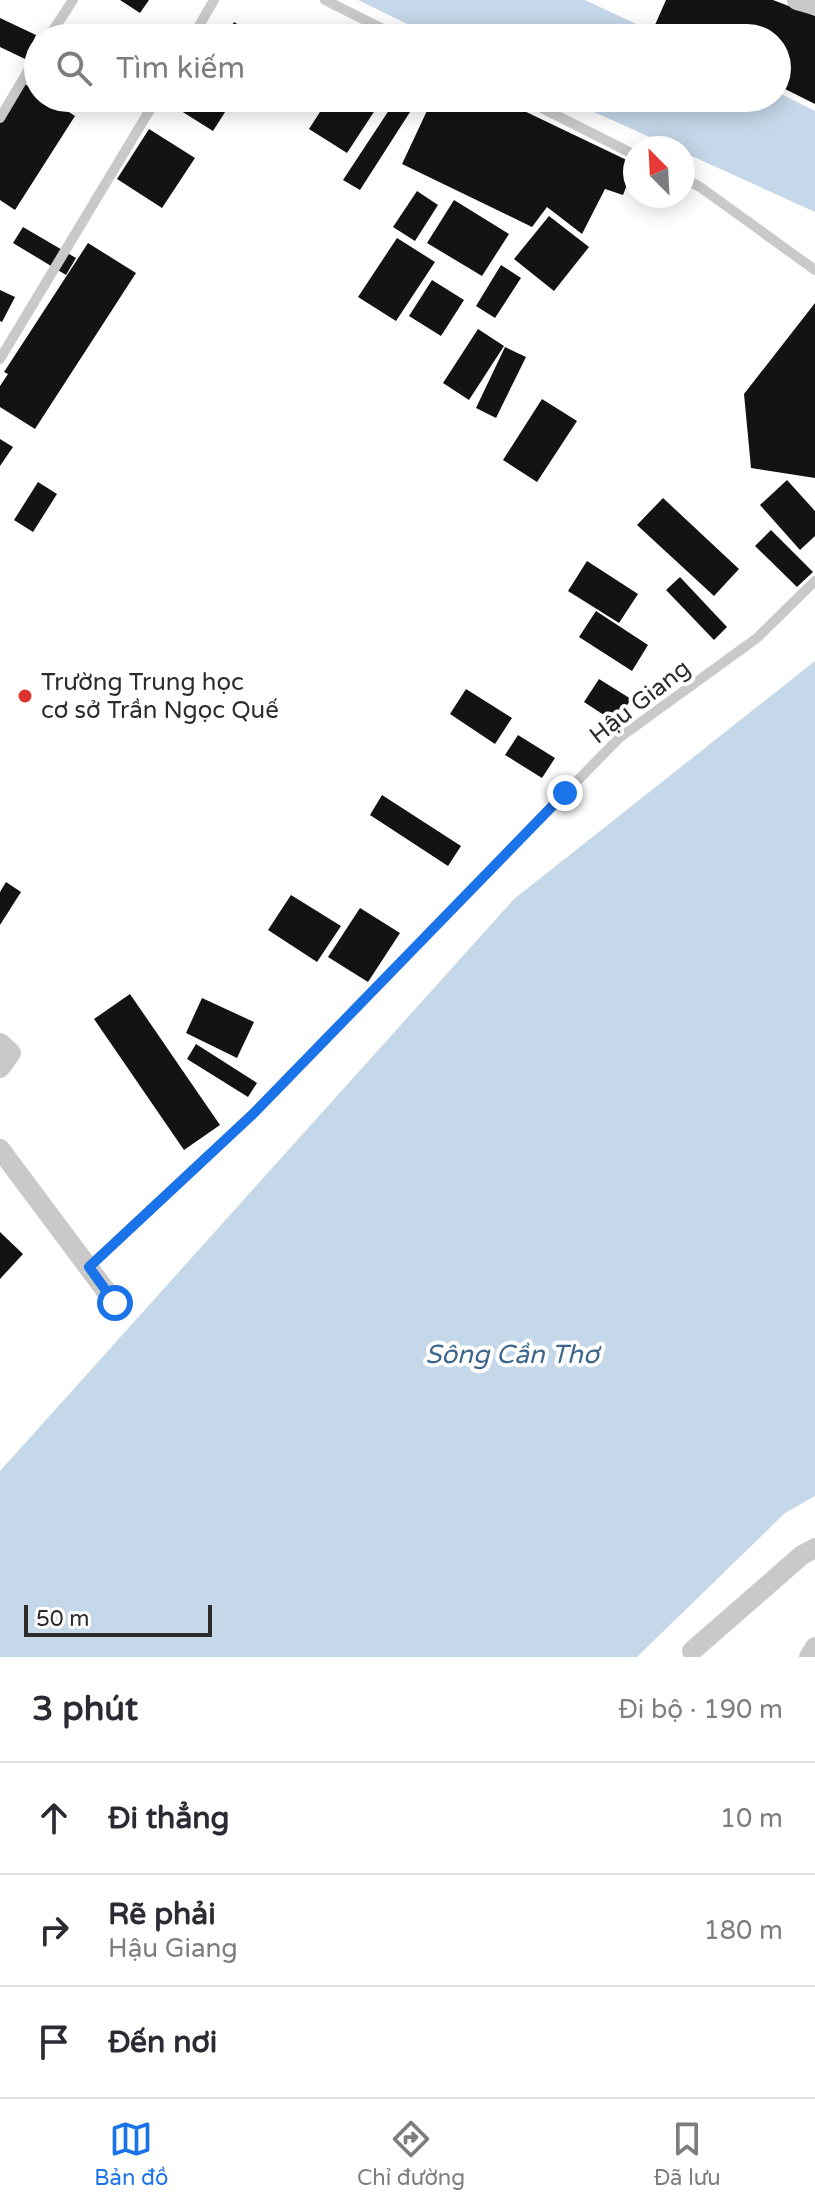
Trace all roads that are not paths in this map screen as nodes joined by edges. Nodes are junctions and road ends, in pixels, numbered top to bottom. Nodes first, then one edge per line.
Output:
1 (73, 0) edge
2 (214, 0) edge
3 (325, 0) edge
4 (797, 0) edge
5 (815, 5) edge
6 (57, 24) edge
7 (200, 24) edge
8 (373, 24) edge
9 (24, 78) edge
10 (149, 112) edge
11 (550, 112) edge
12 (0, 118) edge
13 (623, 149) edge
14 (695, 184) edge
15 (815, 270) edge
16 (0, 359) edge
17 (815, 581) edge
18 (0, 1043) edge
19 (0, 1068) edge
20 (0, 1149) edge
21 (89, 1267) junction
22 (115, 1303) dead end
23 (815, 1548) edge
24 (815, 1647) edge
25 (692, 1651) dead end
26 (809, 1657) edge

1 - 6 lane
2 - 7 lane
3 - 8 lane
4 - 5 street
9 - 12 lane
10 - 16 lane
11 - 13 lane
14 - 15 lane
17 - 21 lane, Hậu Giang
18 - 19 street
20 - 21 street
21 - 22 street
23 - 25 street
24 - 26 street

